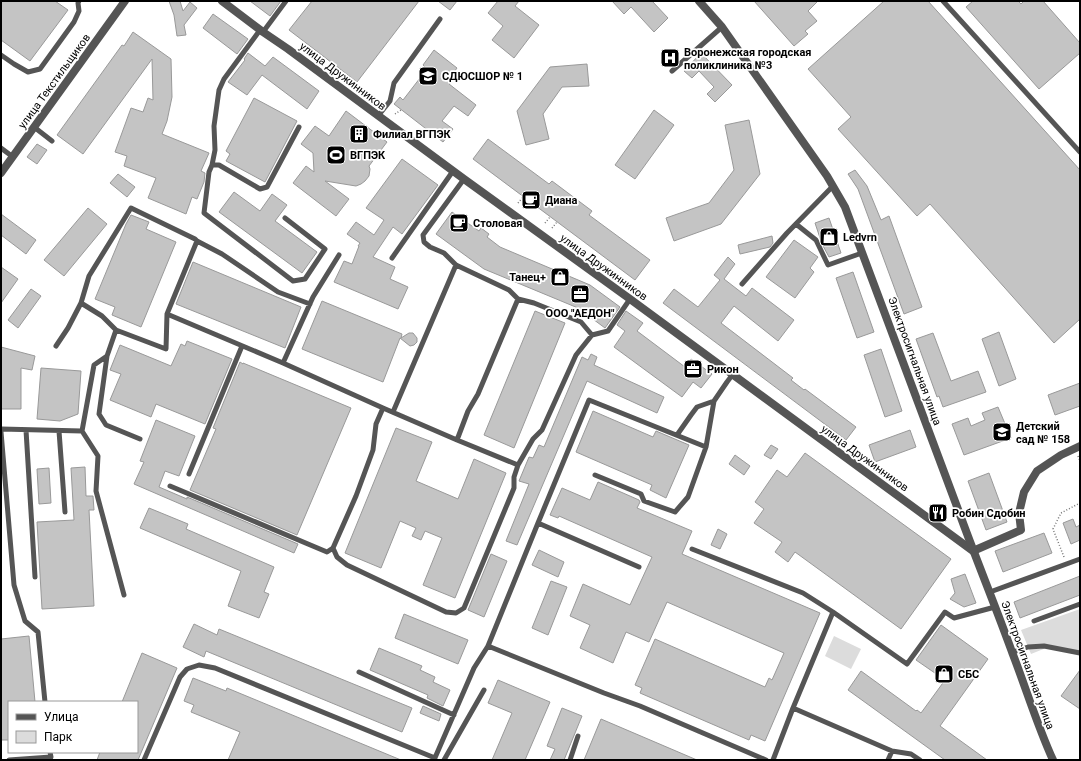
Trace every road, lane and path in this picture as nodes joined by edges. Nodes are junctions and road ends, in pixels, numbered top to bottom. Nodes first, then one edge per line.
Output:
1 (80, 1) edge
2 (124, 1) edge
3 (222, 1) edge
4 (286, 1) edge
5 (699, 1) edge
6 (943, 1) edge
7 (440, 19) dead end
8 (722, 27) junction
9 (262, 31) junction
10 (1, 55) edge
11 (672, 71) dead end
12 (401, 110) dead end
13 (395, 114) dead end
14 (378, 116) junction
15 (34, 127) junction
16 (300, 127) dead end
17 (52, 141) dead end
18 (1, 148) edge
19 (1080, 152) edge
20 (13, 157) junction
21 (212, 165) junction
22 (453, 171) junction
23 (1, 174) edge
24 (464, 179) junction
25 (833, 186) junction
26 (523, 197) dead end
27 (518, 203) dead end
28 (477, 217) dead end
29 (550, 217) dead end
30 (285, 218) dead end
31 (557, 222) dead end
32 (545, 223) dead end
33 (796, 224) junction
34 (474, 228) dead end
35 (552, 228) dead end
36 (196, 241) junction
37 (862, 252) junction
38 (338, 255) dead end
39 (392, 258) dead end
40 (456, 265) junction
41 (742, 284) dead end
42 (518, 299) junction
43 (630, 299) junction
44 (81, 304) junction
45 (310, 304) junction
46 (167, 314) junction
47 (116, 330) junction
48 (592, 335) junction
49 (56, 346) dead end
50 (242, 346) junction
51 (107, 356) junction
52 (284, 363) junction
53 (734, 374) junction
54 (714, 401) junction
55 (383, 408) junction
56 (393, 412) junction
57 (1, 429) edge
58 (26, 430) junction
59 (59, 431) junction
60 (82, 431) junction
61 (1, 432) edge
62 (677, 435) junction
63 (140, 439) dead end
64 (457, 440) junction
65 (1080, 446) edge
66 (706, 447) junction
67 (518, 465) junction
68 (189, 474) dead end
69 (595, 475) dead end
70 (170, 486) dead end
71 (1080, 503) edge
72 (64, 512) dead end
73 (538, 523) junction
74 (333, 548) junction
75 (692, 549) dead end
76 (973, 551) junction
77 (1080, 559) edge
78 (1066, 564) junction
79 (639, 567) dead end
80 (34, 578) dead end
81 (990, 592) junction
82 (124, 595) dead end
83 (1080, 604) edge
84 (996, 607) junction
85 (833, 612) junction
86 (1034, 621) dead end
87 (488, 646) junction
88 (1012, 652) junction
89 (1080, 653) edge
90 (359, 672) dead end
91 (484, 690) dead end
92 (45, 701) edge
93 (793, 708) junction
94 (454, 715) junction
95 (578, 736) dead end
96 (892, 751) junction
97 (50, 753) edge
98 (435, 759) edge
99 (9, 760) edge
100 (144, 760) edge
101 (444, 760) edge
102 (570, 760) edge
103 (766, 760) edge
104 (773, 760) edge
105 (888, 760) edge
106 (920, 760) edge
107 (1053, 760) edge

1 - 10 lane
2 - 15 street, улица Текстильщиков
3 - 9 street, улица Дружинников
4 - 9 lane
5 - 8 street, Электросигнальная улица
6 - 19 lane
7 - 14 lane
8 - 11 lane
8 - 25 street, Электросигнальная улица
9 - 14 street, улица Дружинников
9 - 21 lane
12 - 13 path
14 - 22 street, улица Дружинников
15 - 17 lane
15 - 20 street, улица Текстильщиков
16 - 21 lane
18 - 20 lane
20 - 23 street, улица Текстильщиков
21 - 30 lane
22 - 24 street, улица Дружинников
22 - 39 lane
24 - 40 lane
24 - 43 street, улица Дружинников
25 - 33 lane
25 - 37 street, Электросигнальная улица
26 - 27 path
28 - 34 path
29 - 32 path
31 - 35 path
33 - 37 lane
33 - 41 lane
36 - 44 lane
36 - 45 lane
36 - 46 lane
37 - 76 street, Электросигнальная улица
38 - 45 lane
40 - 42 lane
40 - 56 lane
42 - 48 lane
42 - 64 lane
43 - 48 lane
43 - 53 street, улица Дружинников
44 - 47 lane
44 - 49 lane
45 - 52 lane
46 - 47 lane
46 - 50 lane
47 - 51 lane
48 - 67 lane
50 - 52 lane
50 - 68 lane
51 - 60 lane
51 - 63 lane
52 - 55 lane
53 - 54 lane
53 - 76 street, улица Дружинников
54 - 62 lane
54 - 66 lane
55 - 56 lane
55 - 74 lane
56 - 64 lane
57 - 58 lane
58 - 59 lane
58 - 80 lane
59 - 60 lane
59 - 72 lane
60 - 82 lane
61 - 92 lane
62 - 66 lane
62 - 73 lane
64 - 67 lane
65 - 76 street
66 - 69 lane
67 - 74 lane
70 - 74 lane
71 - 78 path
73 - 79 lane
73 - 87 lane
75 - 85 lane
76 - 81 street, Электросигнальная улица
77 - 78 lane
78 - 81 lane
81 - 84 street, Электросигнальная улица
83 - 86 lane
84 - 85 lane
84 - 88 street, Электросигнальная улица
85 - 93 lane
87 - 94 lane
87 - 103 lane
88 - 89 lane
88 - 107 street, Электросигнальная улица
90 - 94 lane
91 - 101 lane
93 - 96 lane
93 - 104 lane
94 - 98 lane
95 - 102 lane
96 - 105 lane
96 - 106 lane
97 - 99 lane
98 - 100 lane

